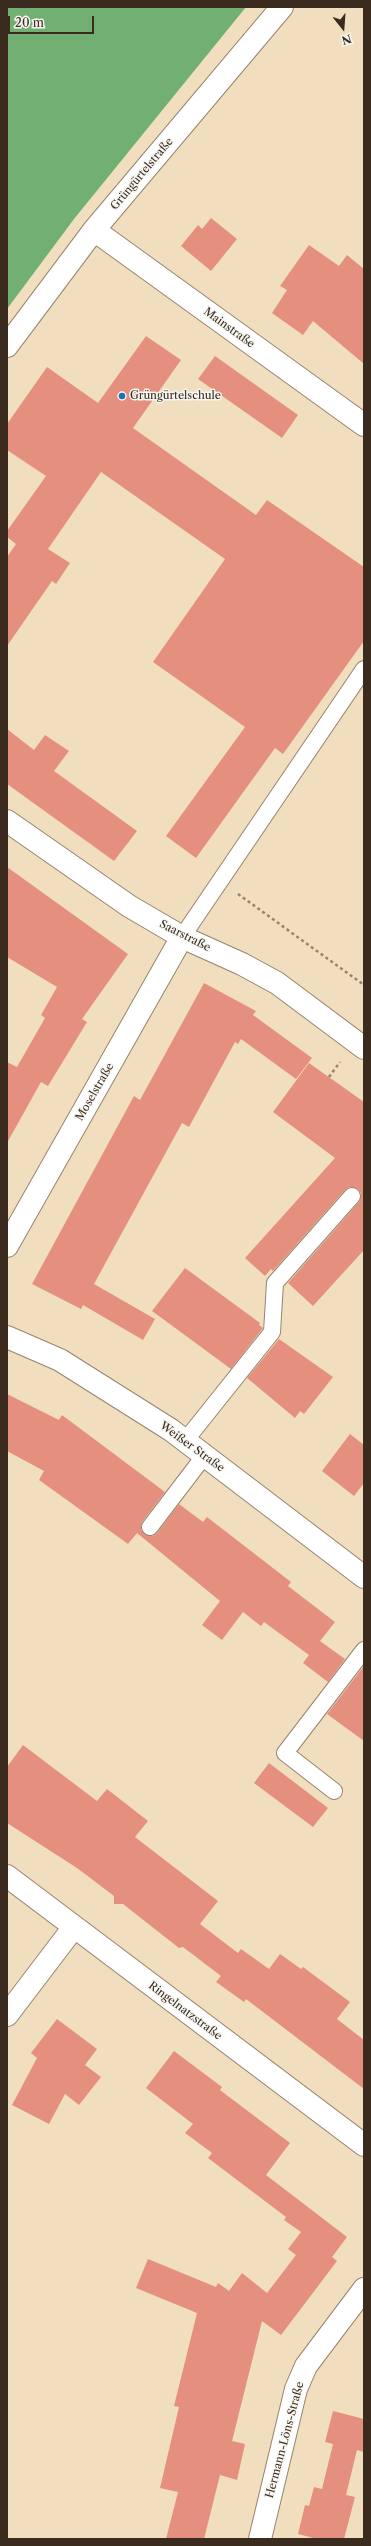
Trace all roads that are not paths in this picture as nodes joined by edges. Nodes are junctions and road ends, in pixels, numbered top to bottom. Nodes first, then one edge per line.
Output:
1 (282, 7) edge
2 (94, 230) junction
3 (7, 346) edge
4 (364, 425) edge
5 (364, 669) edge
6 (7, 821) edge
7 (182, 937) junction
8 (364, 1048) edge
9 (352, 1196) dead end
10 (7, 1246) edge
11 (7, 1337) edge
12 (185, 1441) junction
13 (205, 1455) junction
14 (150, 1528) dead end
15 (364, 1577) edge
16 (364, 1650) edge
17 (334, 1791) dead end
18 (7, 1876) edge
19 (74, 1927) junction
20 (7, 2015) edge
21 (364, 2144) edge
22 (364, 2289) edge
23 (260, 2539) edge

1 - 2 street, Grüngürtelstraße
2 - 3 street, Grüngürtelstraße
2 - 4 street, Mainstraße
5 - 7 lane
6 - 7 street, Saarstraße
7 - 8 street, Saarstraße
7 - 10 street, Moselstraße
9 - 12 lane
11 - 12 street, Weißer Straße
12 - 13 street, Weißer Straße
13 - 14 lane
13 - 15 street, Weißer Straße
16 - 17 lane
18 - 19 street, Ringelnatzstraße
19 - 20 street
19 - 21 street, Ringelnatzstraße
22 - 23 street, Hermann-Löns-Straße

